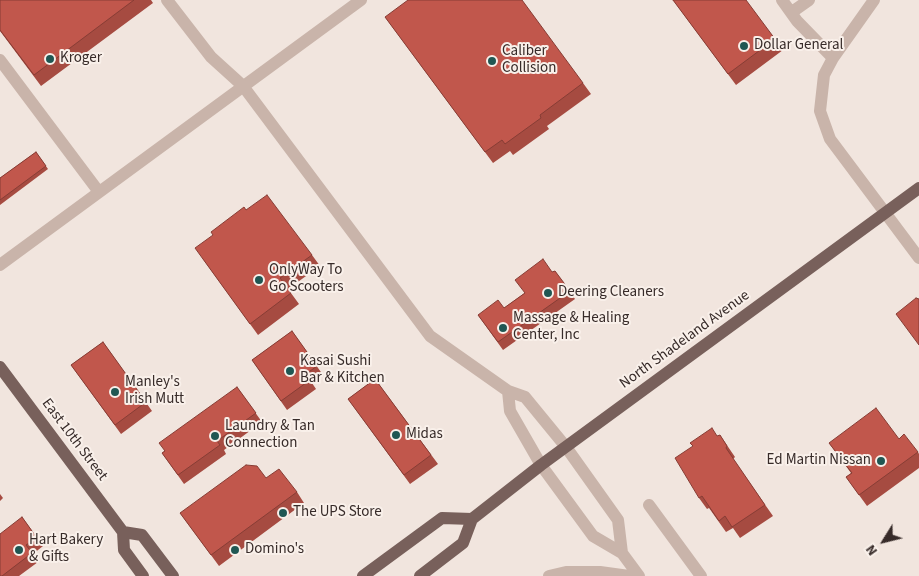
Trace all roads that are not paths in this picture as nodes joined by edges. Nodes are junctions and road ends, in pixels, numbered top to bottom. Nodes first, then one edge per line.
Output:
1 (167, 0) edge
2 (361, 0) edge
3 (782, 0) edge
4 (809, 0) edge
5 (874, 0) edge
6 (792, 12) junction
7 (833, 58) junction
8 (0, 60) edge
9 (244, 86) junction
10 (919, 188) edge
11 (99, 192) junction
12 (885, 213) junction
13 (919, 258) edge
14 (0, 264) edge
15 (0, 367) edge
16 (508, 391) junction
17 (566, 448) junction
18 (541, 465) junction
19 (649, 506) dead end
20 (472, 520) junction
21 (123, 532) junction
22 (622, 553) junction
23 (143, 576) edge
24 (173, 576) edge
25 (363, 576) edge
26 (420, 576) edge
27 (549, 576) edge
28 (630, 576) edge
29 (639, 576) edge
30 (701, 576) edge

1 - 9 lane
2 - 9 lane
3 - 6 lane
4 - 6 lane
5 - 7 lane
6 - 7 lane
7 - 12 lane
8 - 11 lane
9 - 11 lane
9 - 16 lane
10 - 12 main road, North Shadeland Avenue
11 - 14 lane
12 - 13 lane
12 - 17 main road, North Shadeland Avenue
15 - 21 main road, East 10th Street
16 - 17 lane
16 - 18 lane
17 - 18 main road, North Shadeland Avenue
17 - 22 lane
18 - 20 main road, North Shadeland Avenue
18 - 22 lane
19 - 30 lane
20 - 25 main road
20 - 26 main road
21 - 23 main road, East 10th Street
21 - 24 main road
22 - 29 lane
27 - 28 lane

